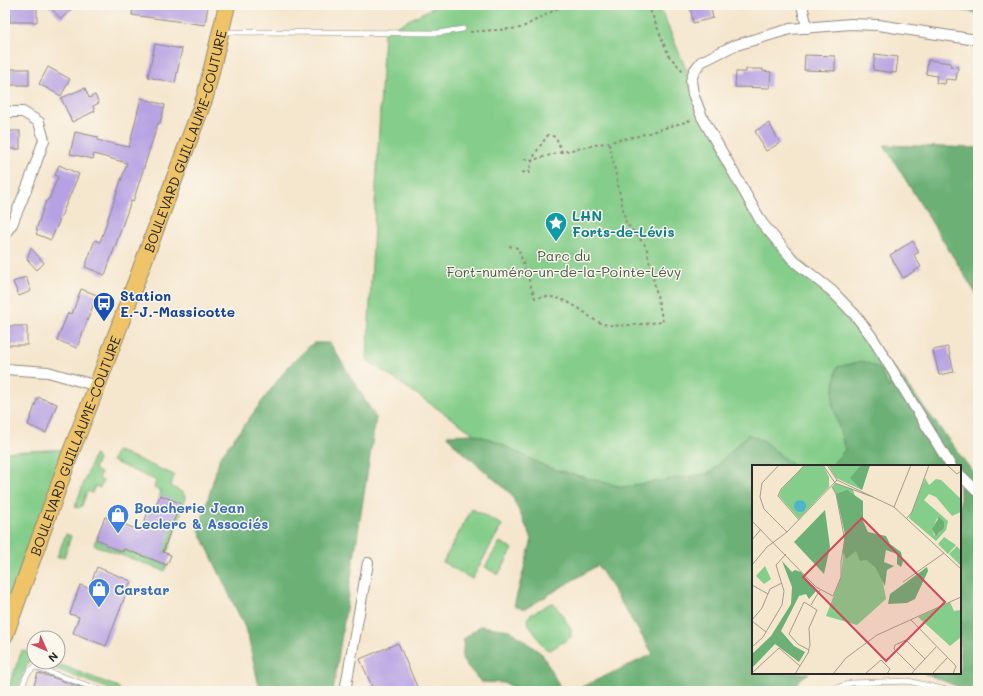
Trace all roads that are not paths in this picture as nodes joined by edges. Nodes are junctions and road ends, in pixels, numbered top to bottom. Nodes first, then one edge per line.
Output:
1 (226, 5) edge
2 (802, 5) edge
3 (806, 28) junction
4 (463, 29) road end
5 (220, 32) junction
6 (978, 39) edge
7 (5, 112) edge
8 (5, 234) edge
9 (5, 369) edge
10 (97, 386) junction
11 (950, 465) edge
12 (961, 476) edge
13 (978, 492) edge
14 (368, 563) dead end
15 (5, 635) edge
16 (21, 691) edge
17 (103, 691) edge
18 (345, 691) edge
19 (827, 691) edge
20 (951, 691) edge

1 - 5 main road, BOULEVARD GUILLAUME-COUTURE
2 - 3 street
3 - 6 street
3 - 11 street
4 - 5 lane
5 - 10 main road, BOULEVARD GUILLAUME-COUTURE
7 - 8 street
9 - 10 street
10 - 15 main road, BOULEVARD GUILLAUME-COUTURE
12 - 13 street
14 - 18 street
16 - 17 lane
19 - 20 lane

